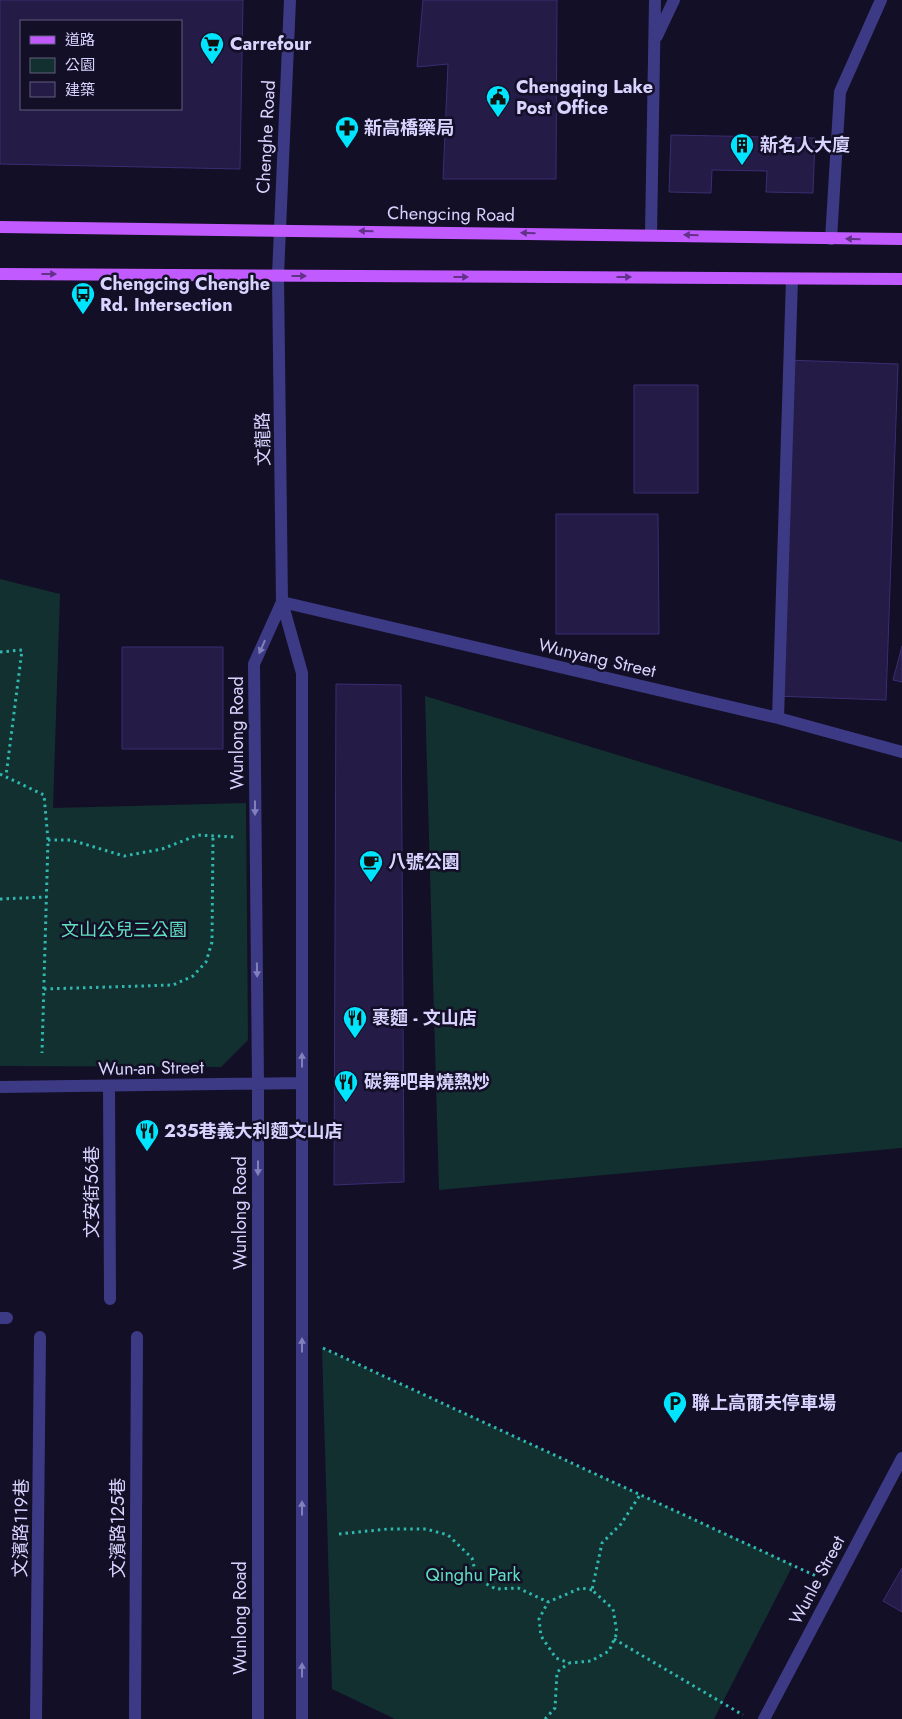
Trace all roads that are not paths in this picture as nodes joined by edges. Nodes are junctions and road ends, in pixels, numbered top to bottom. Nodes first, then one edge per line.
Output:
1 (290, 0) edge
2 (655, 0) edge
3 (674, 0) edge
4 (881, 0) edge
5 (655, 40) junction
6 (0, 227) edge
7 (279, 229) junction
8 (651, 234) junction
9 (831, 239) junction
10 (902, 240) edge
11 (0, 274) edge
12 (278, 275) junction
13 (902, 278) edge
14 (792, 279) dead end
15 (282, 602) junction
16 (778, 718) junction
17 (902, 752) edge
18 (302, 1083) junction
19 (258, 1084) junction
20 (110, 1086) junction
21 (0, 1087) edge
22 (110, 1299) dead end
23 (40, 1337) dead end
24 (137, 1337) dead end
25 (902, 1458) edge
26 (36, 1719) edge
27 (135, 1719) edge
28 (258, 1719) edge
29 (302, 1719) edge
30 (764, 1719) edge

1 - 7 street, Chenghe Road
2 - 5 street
3 - 5 street
4 - 9 street
5 - 8 street
6 - 7 main road, Chengcing Road
8 -> 7 main road, Chengcing Road
7 - 12 street, Chenghe Road
9 -> 8 main road, Chengcing Road
10 -> 9 main road, Chengcing Road
11 -> 12 main road
12 -> 13 main road
12 - 15 street, 文龍路
14 - 16 street
15 - 16 street, Wunyang Street
18 -> 15 street
15 -> 19 street, Wunlong Road
16 - 17 street, Wunyang Street
18 - 19 street, Wun-an Street
29 -> 18 street
19 - 20 street, Wun-an Street
19 -> 28 street, Wunlong Road
20 - 21 street, Wun-an Street
20 - 22 street, 文安街56巷
23 - 26 street, 文濱路119巷
24 - 27 street, 文濱路125巷
25 - 30 street, Wunle Street

